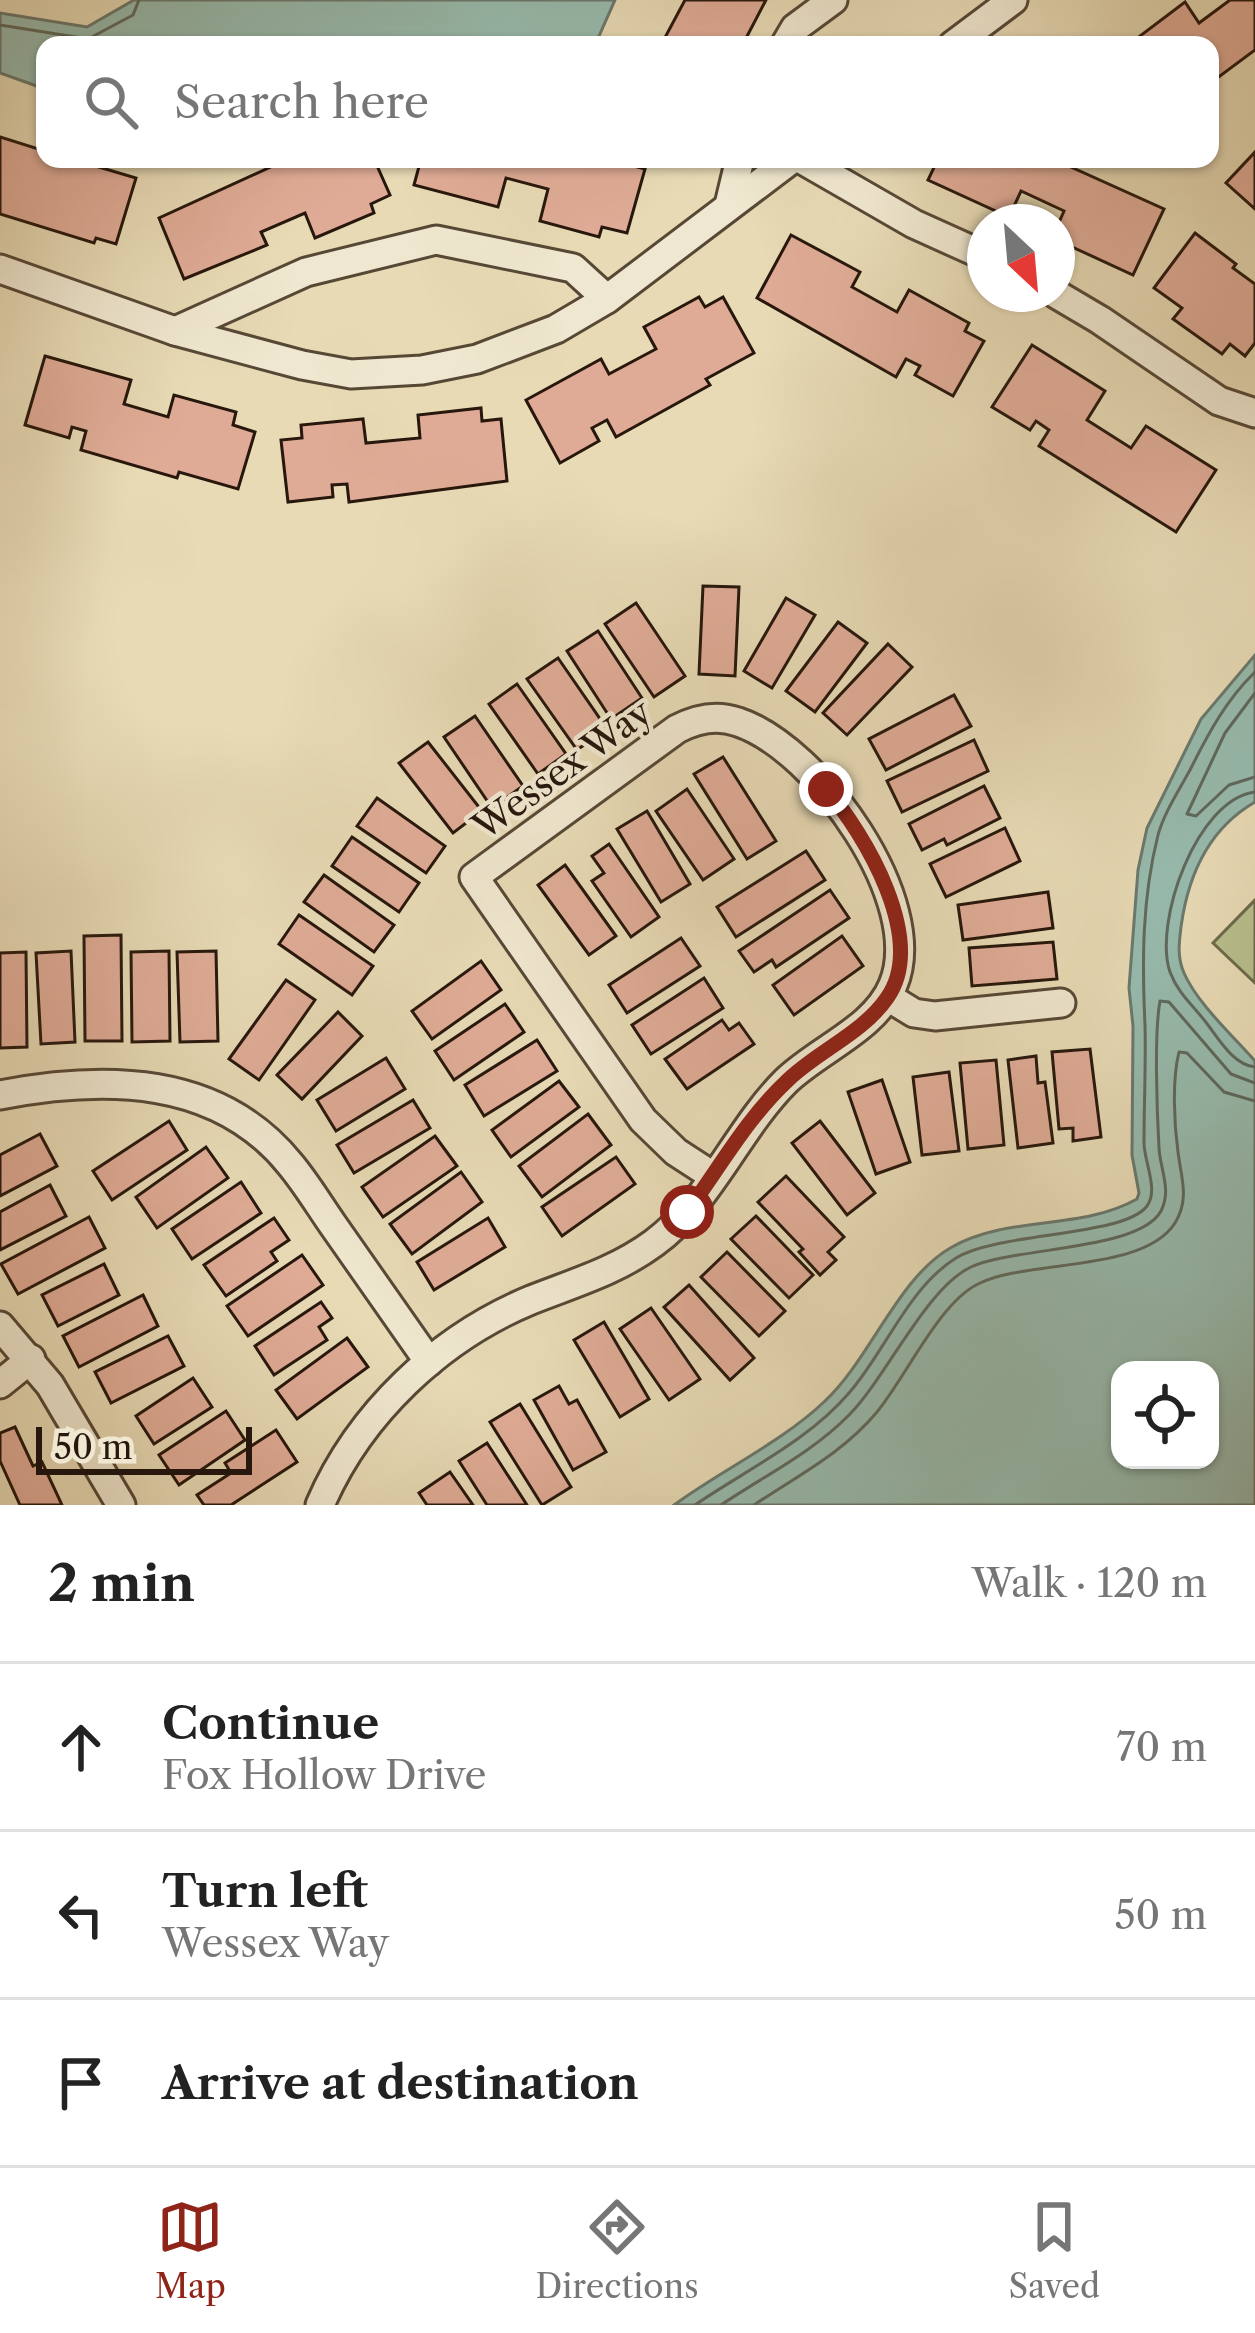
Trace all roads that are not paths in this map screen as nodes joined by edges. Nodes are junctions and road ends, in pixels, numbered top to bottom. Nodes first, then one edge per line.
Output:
1 (833, 0) edge
2 (1013, 0) edge
3 (790, 36) edge
4 (965, 36) edge
5 (738, 168) edge
6 (780, 168) edge
7 (817, 168) edge
8 (729, 205) junction
9 (967, 248) edge
10 (0, 268) edge
11 (607, 299) junction
12 (1075, 307) edge
13 (175, 332) junction
14 (1255, 412) edge
15 (888, 998) junction
16 (1061, 1003) dead end
17 (0, 1095) edge
18 (713, 1176) junction
19 (0, 1326) edge
20 (31, 1359) junction
21 (428, 1362) junction
22 (0, 1384) edge
23 (121, 1505) edge
24 (320, 1505) edge

1 - 3 street
2 - 4 street
5 - 8 street
6 - 8 street
7 - 9 street
8 - 11 street
10 - 13 street
11 - 13 street
11 - 13 street
12 - 14 street
15 - 16 street
15 - 18 street
15 - 18 street, Wessex Way
17 - 21 street
18 - 21 street
19 - 20 street
20 - 22 street
20 - 23 street
21 - 24 street

